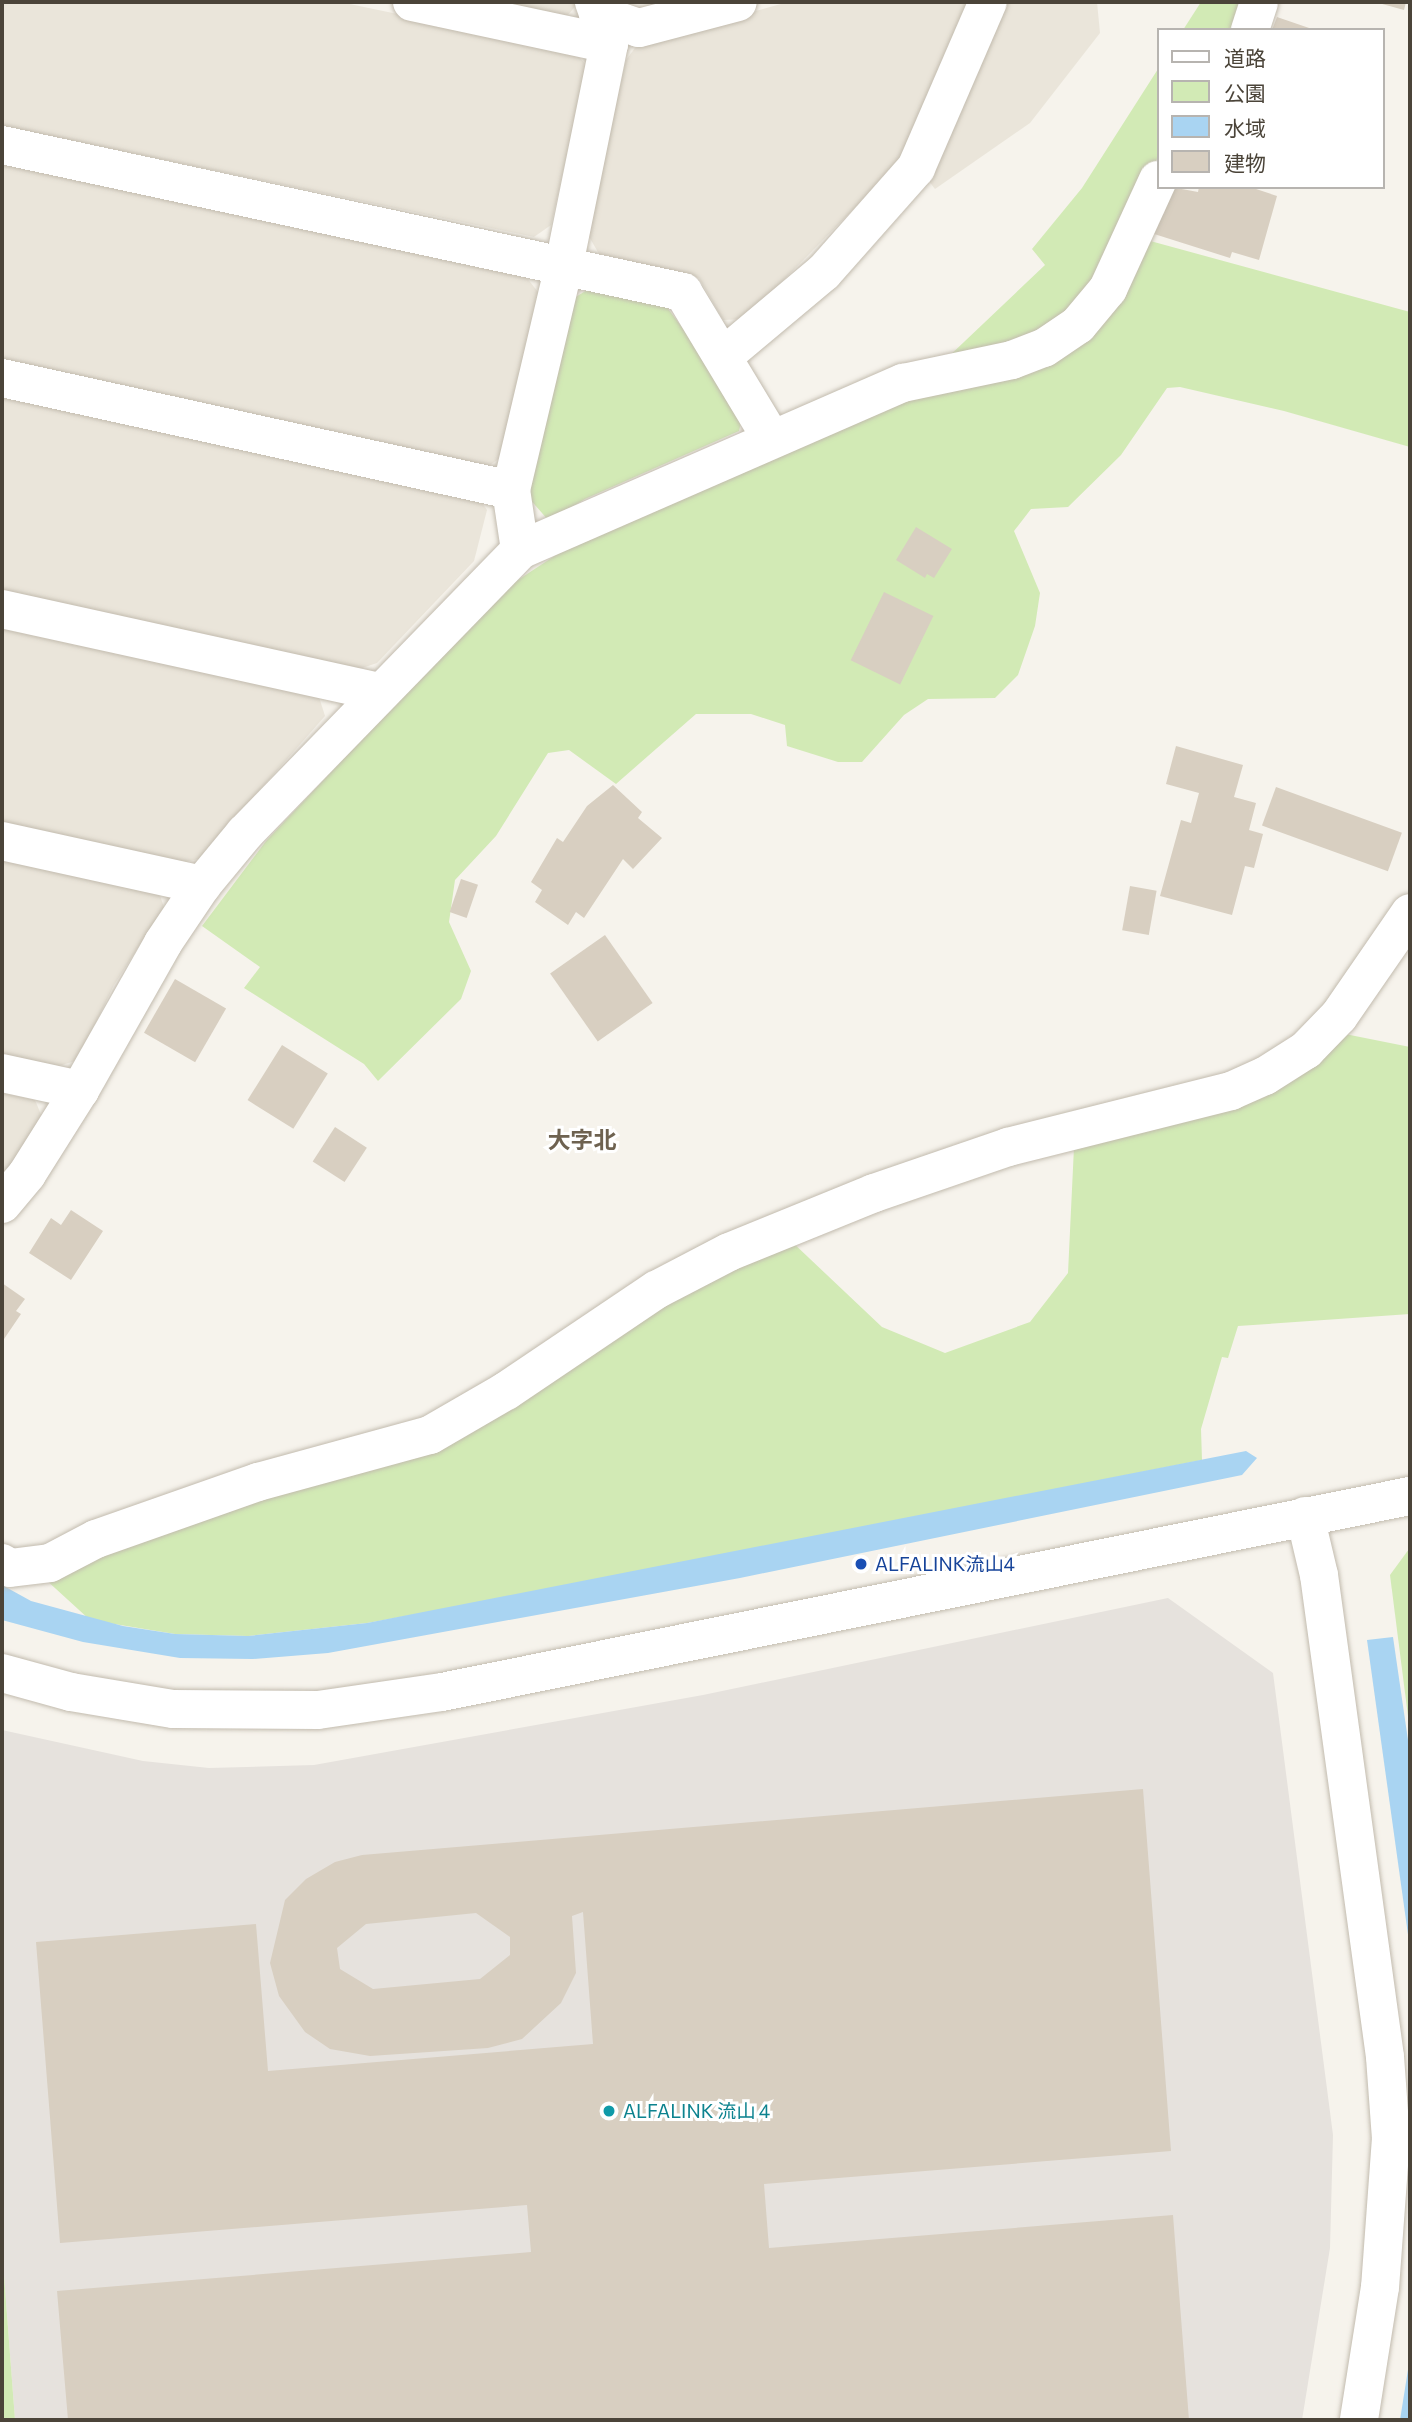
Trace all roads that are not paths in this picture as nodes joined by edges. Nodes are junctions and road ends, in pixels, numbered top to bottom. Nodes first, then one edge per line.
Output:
1 (412, 2) edge
2 (738, 2) edge
3 (988, 2) edge
4 (1259, 2) edge
5 (600, 20) edge
6 (1251, 28) edge
7 (2, 145) edge
8 (1156, 184) edge
9 (564, 265) junction
10 (725, 355) junction
11 (2, 378) edge
12 (771, 438) junction
13 (511, 490) junction
14 (520, 550) junction
15 (2, 609) edge
16 (379, 692) junction
17 (2, 841) edge
18 (202, 885) junction
19 (1410, 913) edge
20 (2, 1073) edge
21 (80, 1090) junction
22 (2, 1204) edge
23 (1410, 1496) edge
24 (1305, 1516) junction
25 (2, 1563) edge
26 (2, 1673) edge
27 (1359, 2420) edge

1 - 5 street
2 - 5 street
3 - 10 street
4 - 6 street
5 - 9 street
7 - 9 street
8 - 12 street
9 - 10 street
9 - 13 street
10 - 12 street
11 - 13 street
12 - 14 street
13 - 14 street
14 - 16 street
15 - 16 street
16 - 18 street
17 - 18 street
18 - 21 street
19 - 25 street
20 - 21 street
21 - 22 street
23 - 24 street
24 - 26 street
24 - 27 street

